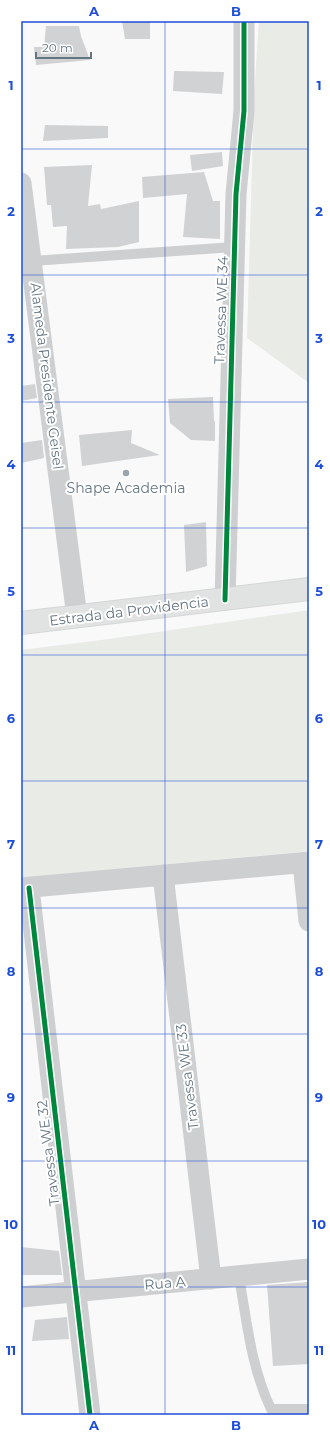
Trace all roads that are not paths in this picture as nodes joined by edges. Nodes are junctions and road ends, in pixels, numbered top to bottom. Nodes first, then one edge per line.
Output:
1 (244, 21) edge
2 (21, 183) edge
3 (234, 246) junction
4 (32, 261) junction
5 (309, 589) edge
6 (225, 600) junction
7 (77, 617) junction
8 (21, 623) edge
9 (306, 863) edge
10 (163, 875) junction
11 (25, 888) edge
12 (309, 921) edge
13 (309, 1268) edge
14 (239, 1277) junction
15 (211, 1279) junction
16 (76, 1290) junction
17 (21, 1297) edge
18 (309, 1409) edge
19 (271, 1412) edge
20 (90, 1415) edge

1 - 3 street, Travessa WE 34
2 - 4 street, Alameda Presidente Geisel
3 - 4 lane
3 - 6 street, Travessa WE 34
4 - 7 street, Alameda Presidente Geisel
5 - 6 main road, Estrada da Providencia
6 - 7 main road, Estrada da Providencia
7 - 8 main road, Estrada da Providencia
9 - 10 street
9 - 12 street
10 - 11 street
10 - 15 street, Travessa WE 33
11 - 16 street, Travessa WE 32
13 - 14 street, Rua A
14 - 15 street, Rua A
14 - 19 lane
15 - 16 street, Rua A
16 - 17 street, Rua A
16 - 20 street, Travessa WE 32
18 - 19 lane

